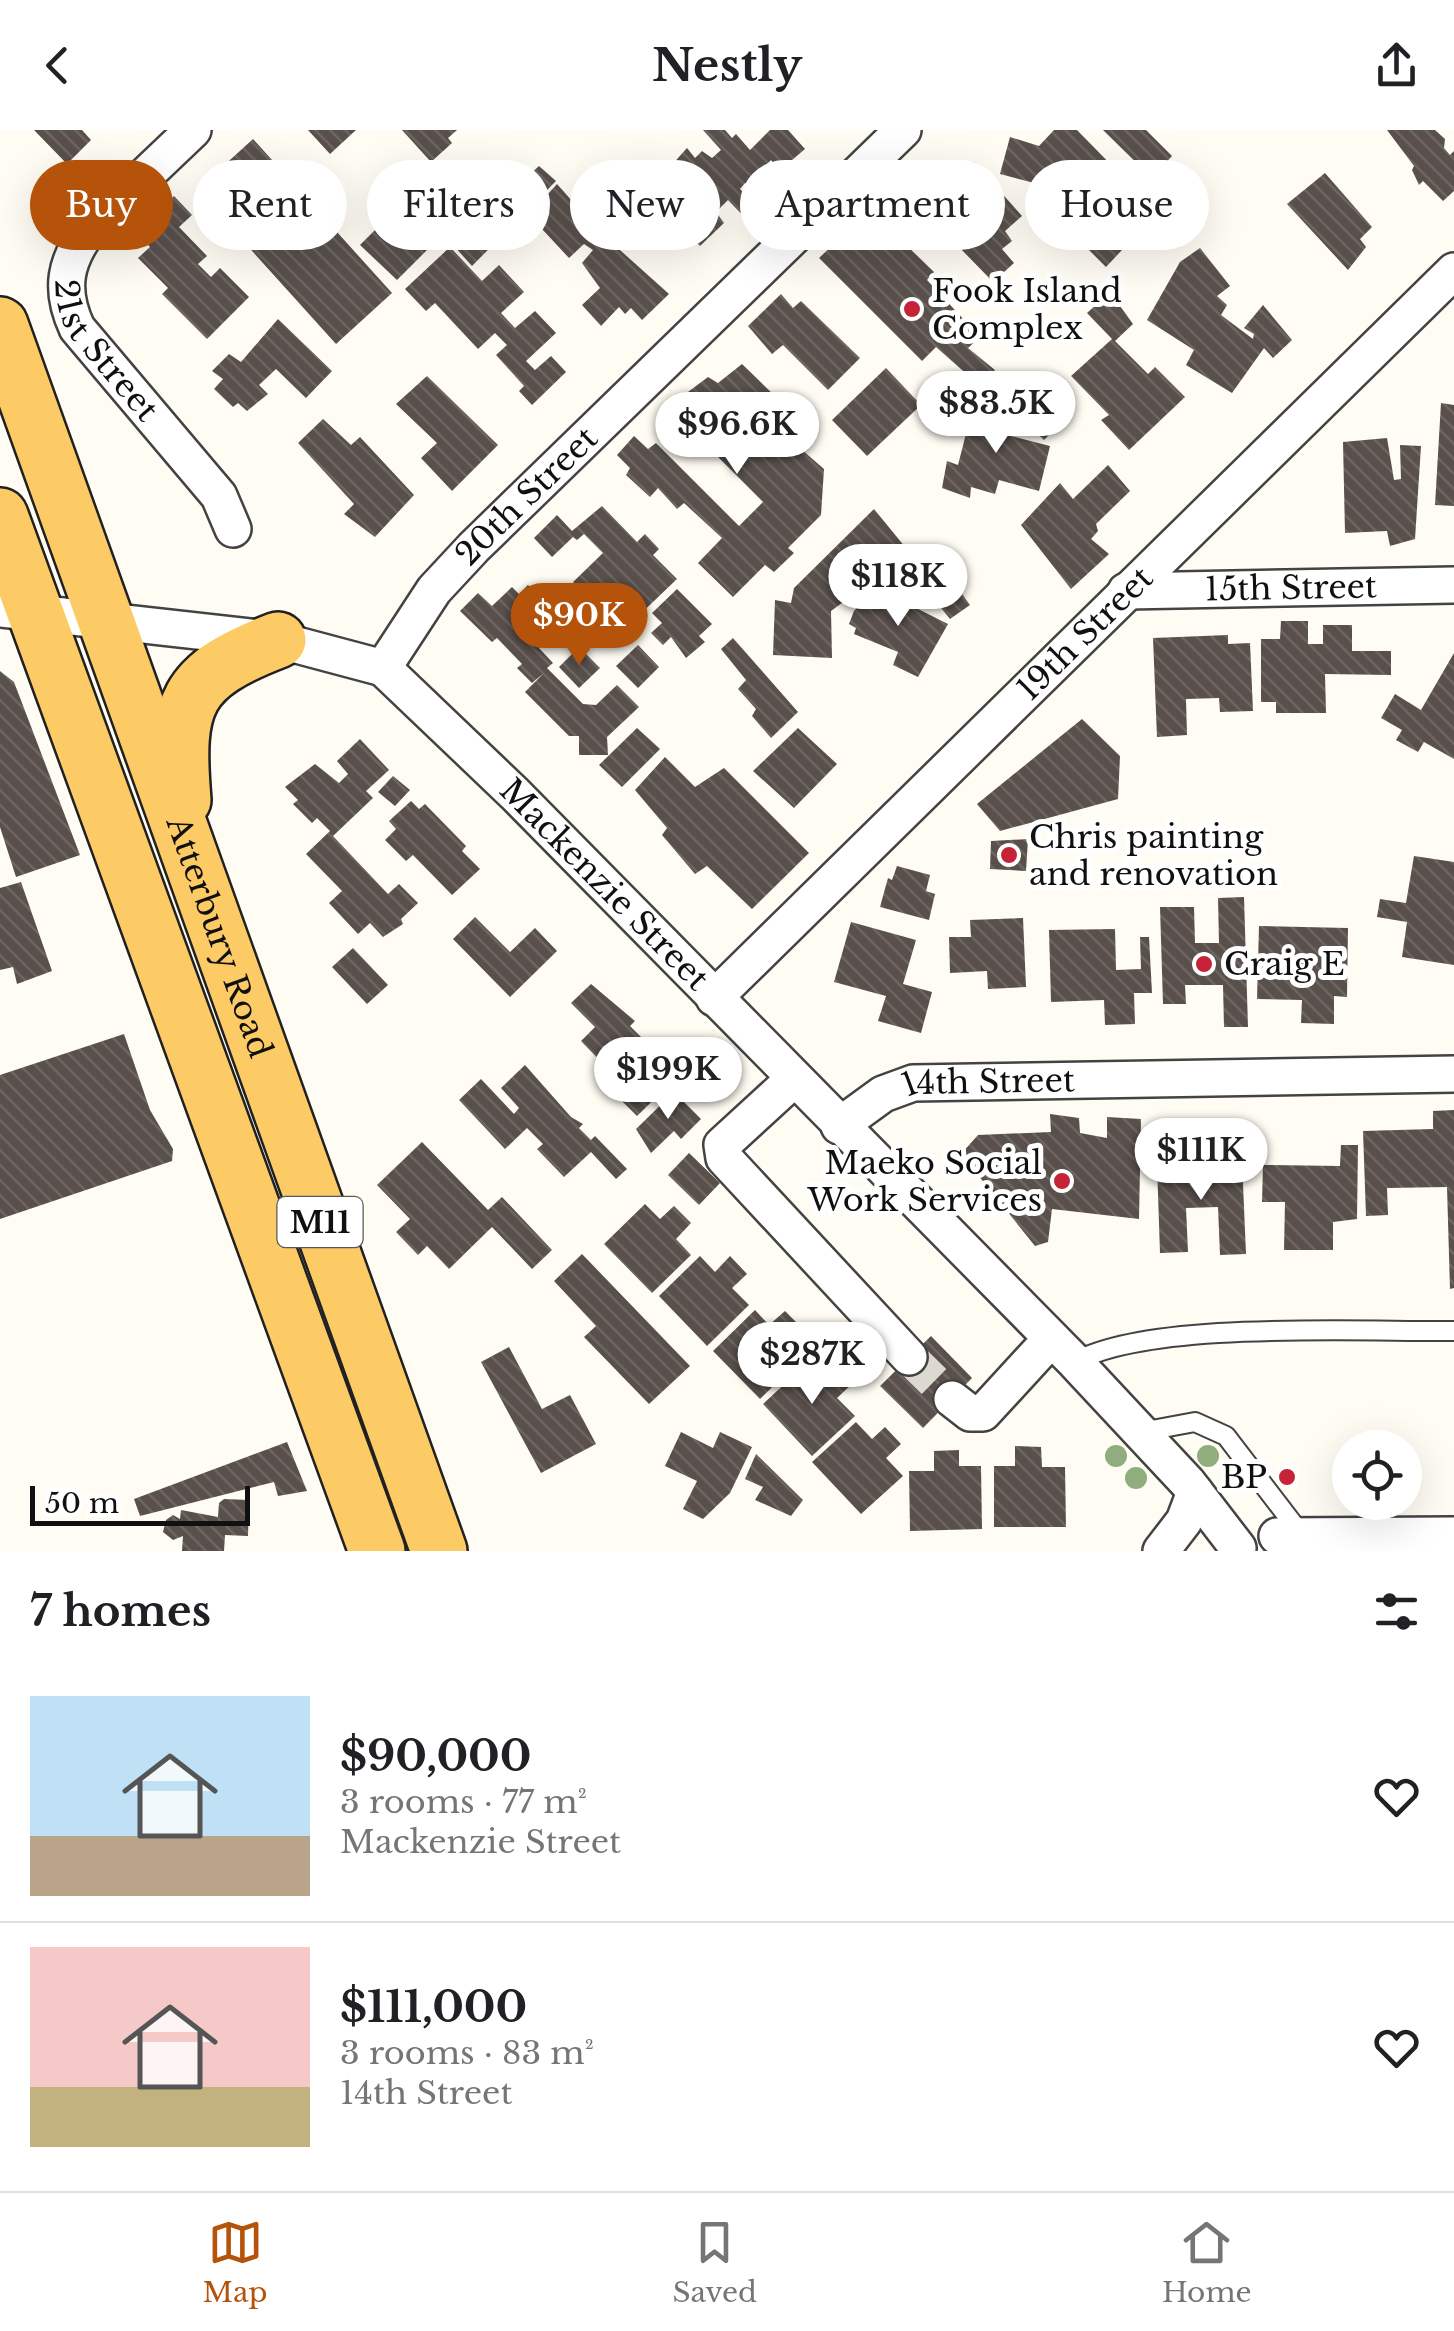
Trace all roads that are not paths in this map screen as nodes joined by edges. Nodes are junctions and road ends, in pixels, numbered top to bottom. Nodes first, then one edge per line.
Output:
1 (193, 130) edge
2 (903, 130) edge
3 (1453, 274) edge
4 (0, 325) edge
5 (0, 516) edge
6 (233, 529) dead end
7 (1454, 585) edge
8 (1126, 591) junction
9 (17, 611) edge
10 (102, 618) junction
11 (278, 640) junction
12 (383, 668) junction
13 (200, 892) junction
14 (714, 998) junction
15 (1454, 1074) edge
16 (794, 1079) junction
17 (839, 1126) junction
18 (1454, 1331) edge
19 (1063, 1350) junction
20 (910, 1357) tunnel mouth
21 (952, 1399) tunnel mouth
22 (1140, 1432) junction
23 (1192, 1488) junction
24 (1454, 1535) edge
25 (1385, 1541) edge
26 (1275, 1543) edge
27 (377, 1551) edge
28 (439, 1551) edge
29 (1161, 1551) edge

1 - 6 street, 21st Street
2 - 12 street, 20th Street
3 - 8 street, 19th Street
4 - 10 main road, Atterbury Road / M11
5 - 9 main road, Atterbury Road / M11
7 - 8 street, 15th Street
8 - 14 street, 19th Street
9 - 10 street, Mackenzie Street
9 - 27 main road, Atterbury Road / M11
10 - 11 street, Mackenzie Street
10 - 13 main road, Atterbury Road / M11
11 - 12 street, Mackenzie Street
11 - 13 main road
12 - 14 street, Mackenzie Street
13 - 28 main road, Atterbury Road / M11
14 - 16 street, Mackenzie Street
15 - 17 street, 14th Street
16 - 17 street, Mackenzie Street
16 - 20 street
17 - 19 street, Mackenzie Street
18 - 19 lane
19 - 21 street
19 - 22 street, Mackenzie Street
22 - 23 street, Mackenzie Street
22 - 26 lane
23 - 26 street, Mackenzie Street
23 - 29 street
24 - 25 street
25 - 26 street

